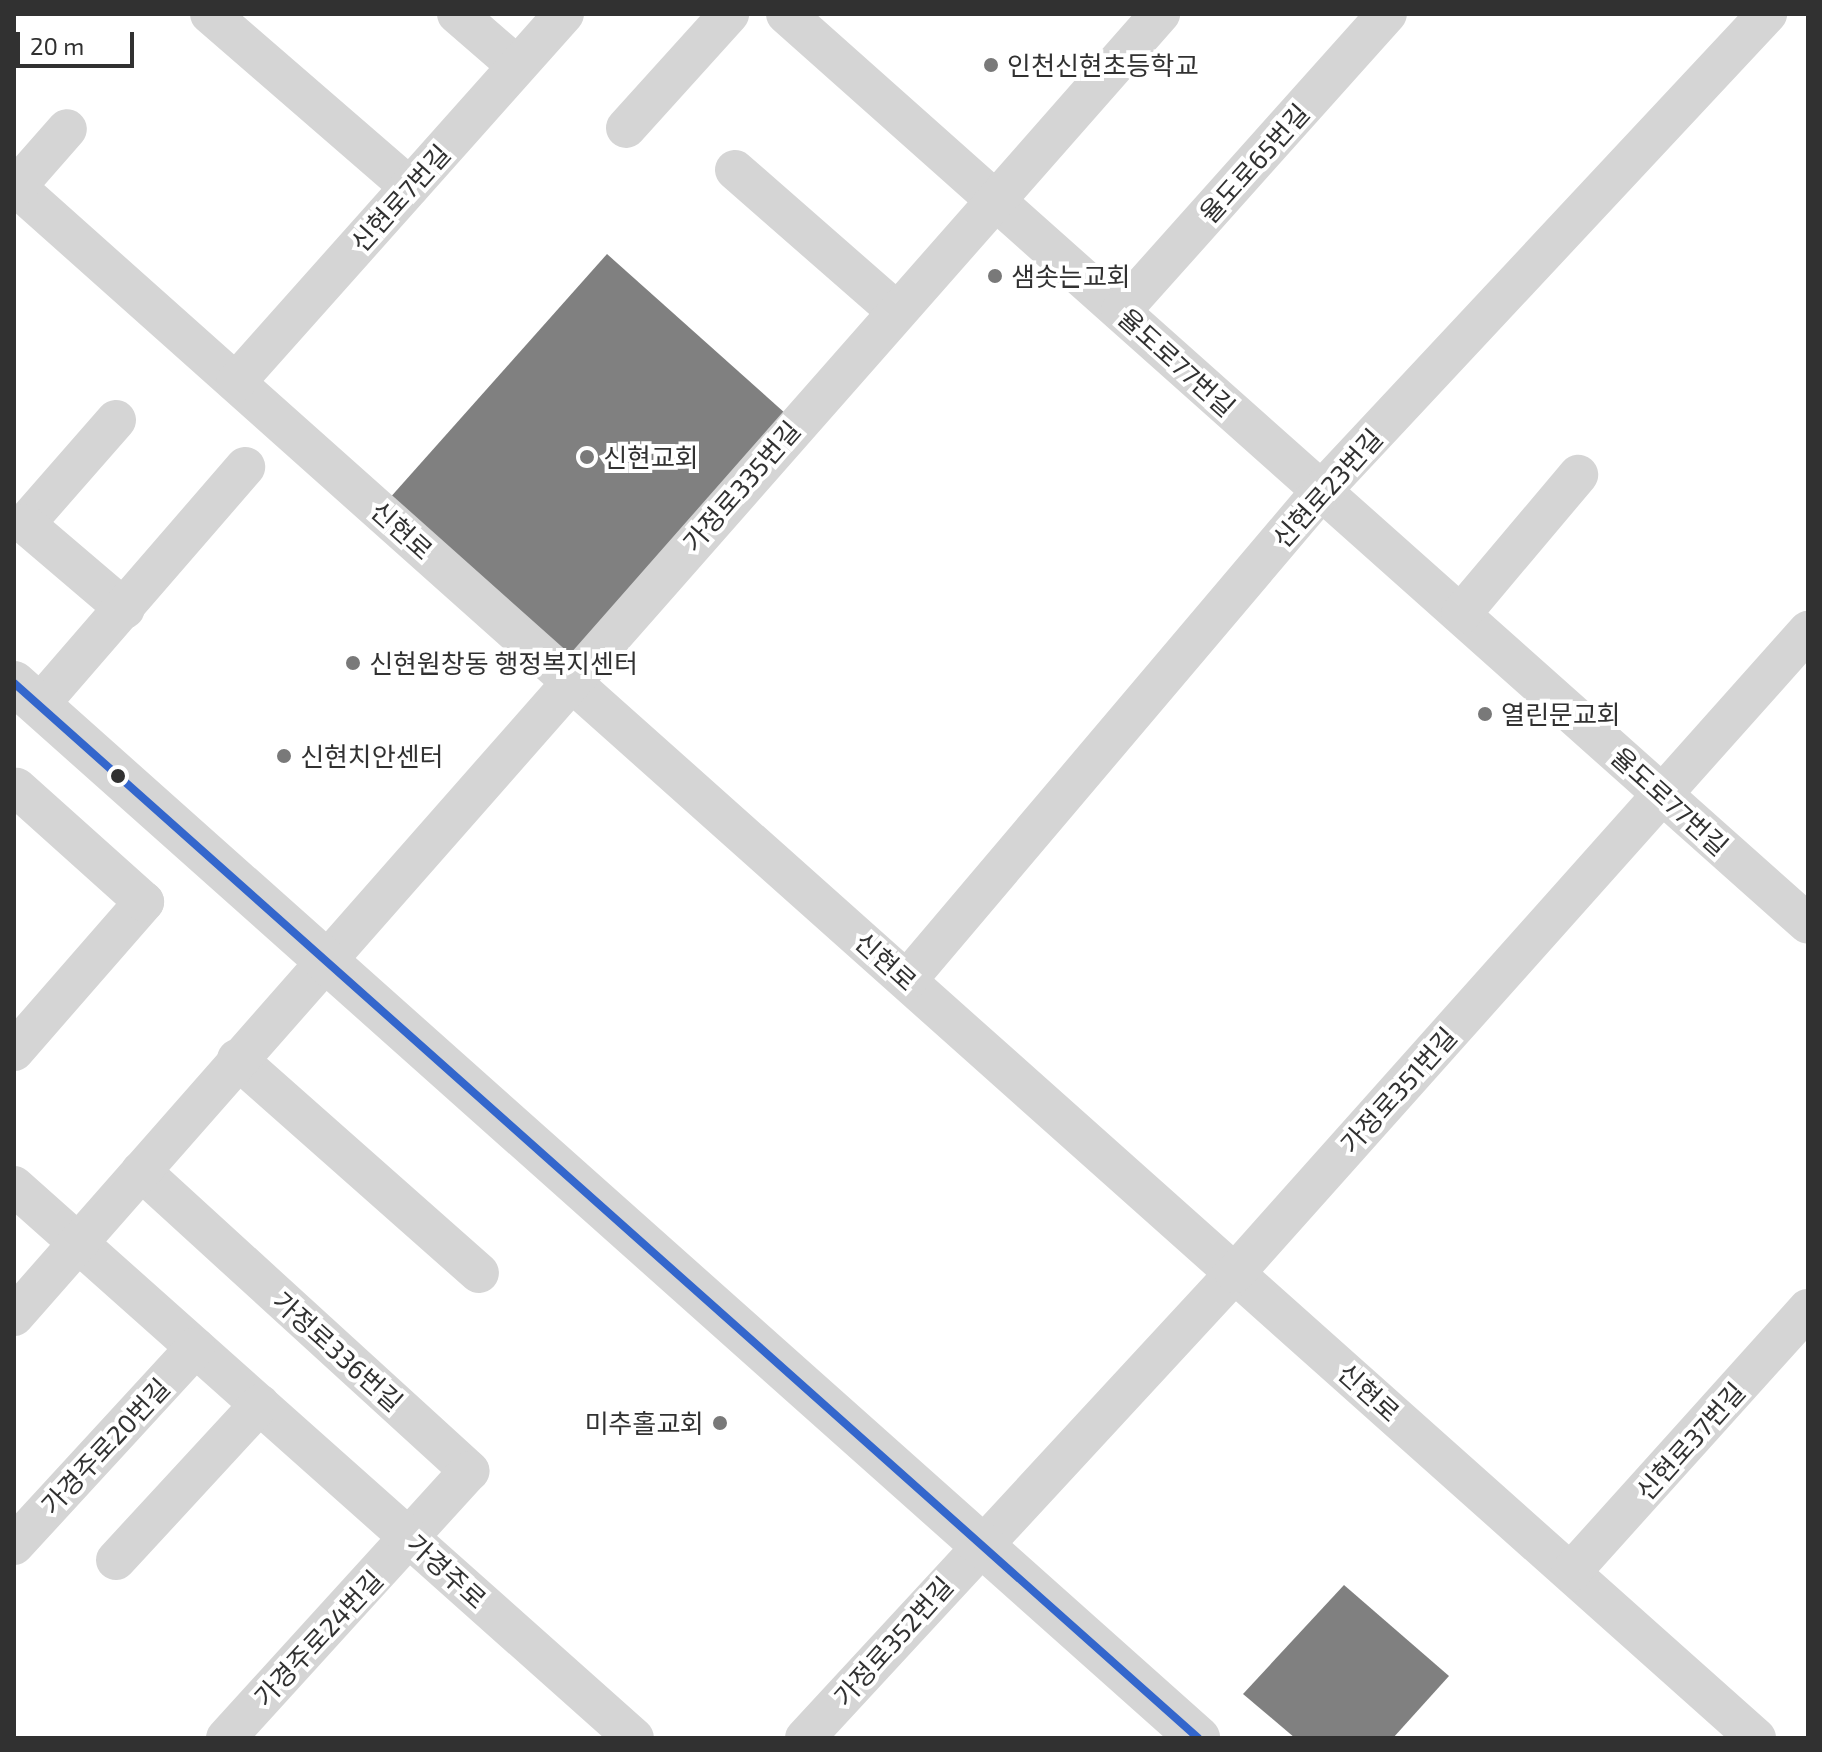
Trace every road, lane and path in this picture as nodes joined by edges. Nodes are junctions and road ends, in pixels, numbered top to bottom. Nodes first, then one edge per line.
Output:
1 (210, 14) edge
2 (457, 14) edge
3 (564, 14) edge
4 (729, 14) edge
5 (786, 14) edge
6 (1160, 14) edge
7 (1387, 14) edge
8 (1767, 14) edge
9 (517, 66) junction
10 (626, 128) dead end
11 (67, 129) dead end
12 (735, 170) dead end
13 (15, 186) edge
14 (410, 187) junction
15 (993, 197) junction
16 (895, 310) junction
17 (1121, 311) junction
18 (236, 382) junction
19 (116, 420) dead end
20 (245, 467) dead end
21 (1578, 475) dead end
22 (1322, 490) junction
23 (125, 609) junction
24 (1461, 614) junction
25 (1808, 631) edge
26 (572, 681) junction
27 (26, 694) edge
28 (15, 788) edge
29 (1662, 794) junction
30 (1808, 924) edge
31 (326, 961) junction
32 (907, 980) junction
33 (14, 1051) edge
34 (237, 1059) junction
35 (141, 1171) junction
36 (14, 1186) edge
37 (79, 1244) junction
38 (479, 1273) dead end
39 (1235, 1273) junction
40 (1808, 1309) edge
41 (14, 1316) edge
42 (195, 1348) junction
43 (260, 1404) junction
44 (410, 1538) junction
45 (981, 1543) junction
46 (14, 1545) edge
47 (116, 1560) dead end
48 (1571, 1572) junction
49 (226, 1738) edge
50 (634, 1738) edge
51 (805, 1738) edge
52 (1198, 1738) edge
53 (1756, 1738) edge

1 - 14 street
2 - 9 street
3 - 9 street, 신현로7번길
4 - 10 street
5 - 15 street, 율도로77번길
6 - 15 street, 가정로335번길
7 - 17 street, 율도로65번길
8 - 22 street, 신현로23번길
9 - 14 street, 신현로7번길
11 - 13 street
12 - 16 street
13 - 18 street, 신현로
14 - 18 street, 신현로7번길
15 - 16 street, 가정로335번길
15 - 17 street, 율도로77번길
16 - 26 street, 가정로335번길
17 - 22 street, 율도로77번길
18 - 26 street, 신현로
19 - 23 street
20 - 23 street
21 - 24 street
22 - 24 street, 율도로77번길
22 - 32 street, 신현로23번길
23 - 27 street
24 - 29 street, 율도로77번길
25 - 29 street, 가정로351번길
26 - 31 street, 가정로335번길
26 - 32 street, 신현로
27 - 31 street
28 - 33 street
29 - 30 street, 율도로77번길
29 - 39 street, 가정로351번길
31 - 34 street
31 - 45 street
32 - 39 street, 신현로
34 - 35 street
34 - 38 street
35 - 37 street
35 - 44 street, 가정로336번길
36 - 37 street, 가경주로
37 - 41 street
37 - 42 street, 가경주로
39 - 45 street, 가정로351번길
39 - 48 street, 신현로
40 - 48 street, 신현로37번길
42 - 43 street, 가경주로
42 - 46 street, 가경주로20번길
43 - 44 street, 가경주로
43 - 47 street
44 - 49 street, 가경주로24번길
44 - 50 street, 가경주로
45 - 51 street, 가정로352번길
45 - 52 street
48 - 53 street, 신현로

